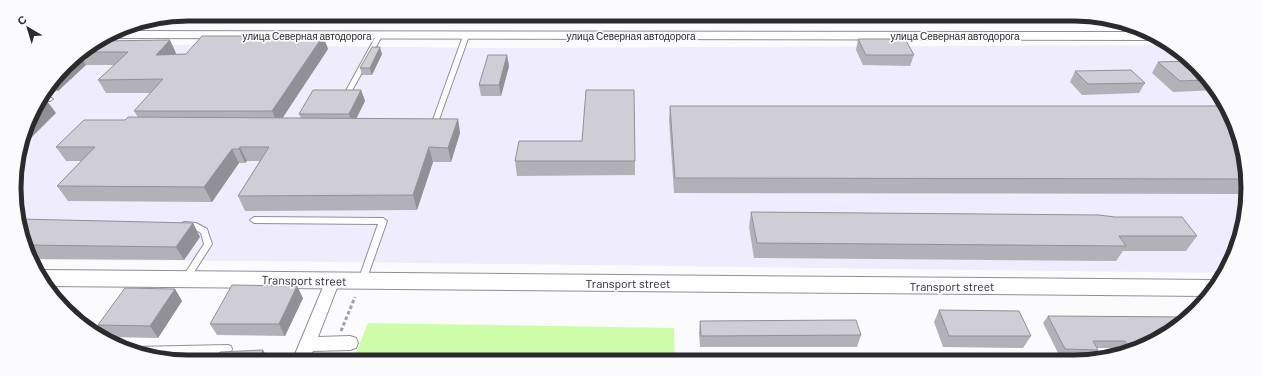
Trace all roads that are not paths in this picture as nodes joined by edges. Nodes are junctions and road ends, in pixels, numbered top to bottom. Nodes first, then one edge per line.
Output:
1 (121, 35) edge
2 (379, 36) junction
3 (466, 36) junction
4 (1143, 36) edge
5 (346, 96) edge
6 (46, 100) edge
7 (50, 100) dead end
8 (425, 129) edge
9 (254, 220) dead end
10 (178, 224) edge
11 (47, 278) edge
12 (186, 278) junction
13 (333, 280) junction
14 (1208, 288) edge
15 (358, 289) junction
16 (343, 343) road end
17 (308, 344) junction
18 (150, 351) edge
19 (226, 355) edge
20 (303, 355) edge

1 - 2 main road, улица Северная автодорога
2 - 3 main road, улица Северная автодорога
2 - 5 lane
3 - 4 main road, улица Северная автодорога
3 - 8 lane
6 - 7 lane
9 - 15 lane
10 - 12 lane
11 - 12 main road, Transport street
12 - 13 main road, Transport street
13 - 15 main road, Transport street
13 - 17 street
14 - 15 main road, Transport street
16 - 17 street
17 - 20 street
18 - 19 lane

